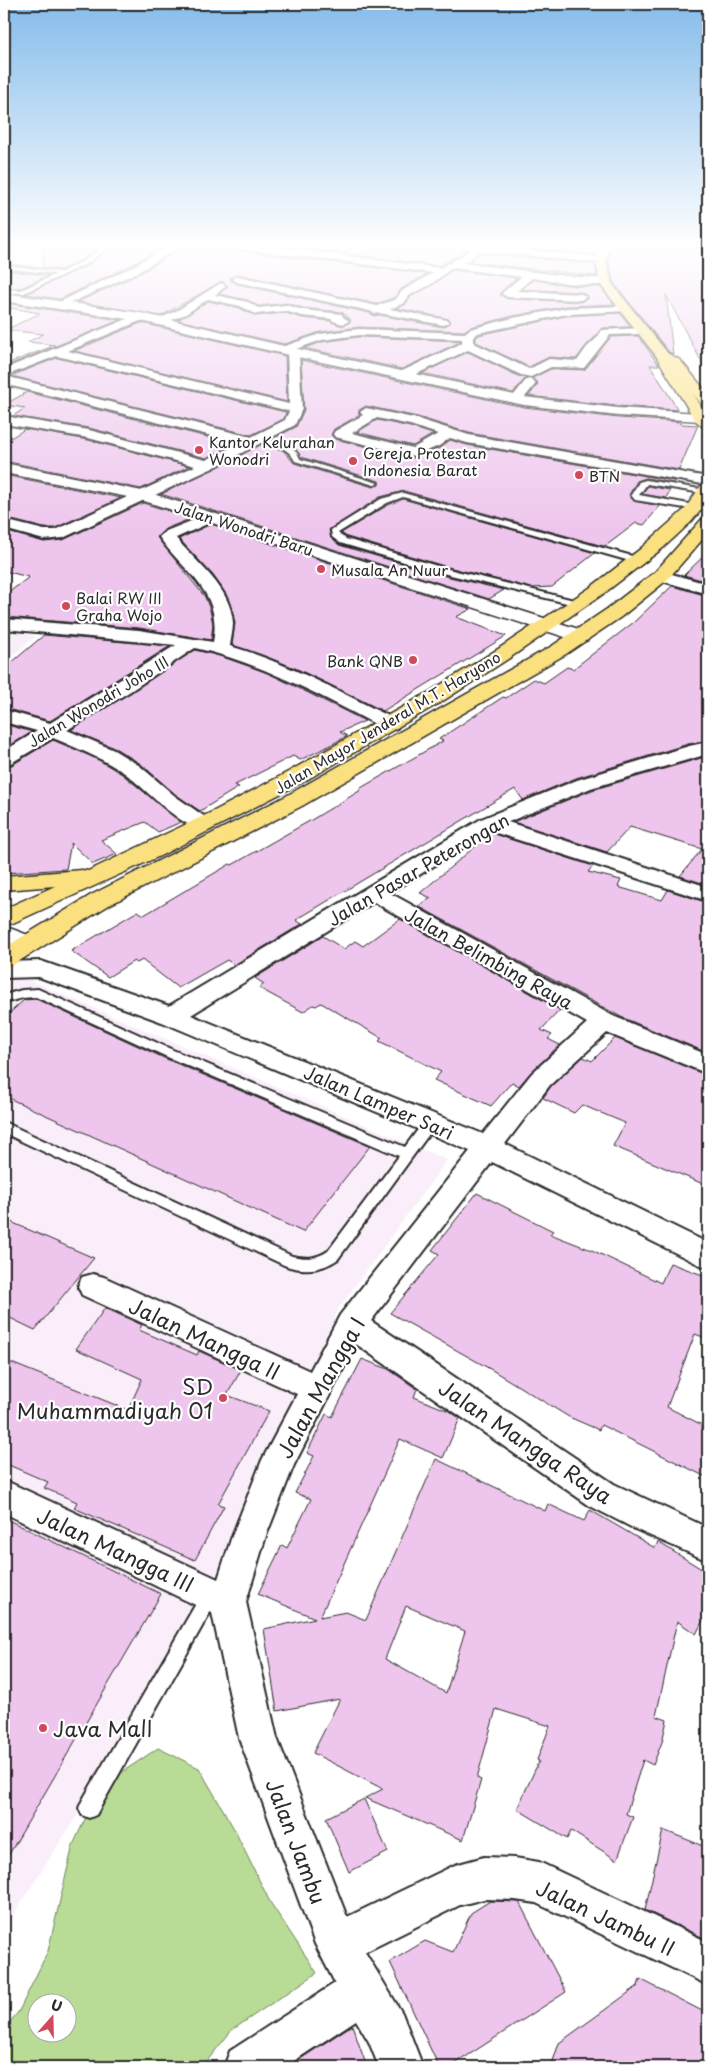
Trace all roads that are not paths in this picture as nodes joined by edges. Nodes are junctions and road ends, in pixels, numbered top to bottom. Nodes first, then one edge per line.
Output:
1 (84, 341) edge
2 (243, 341) edge
3 (312, 341) edge
4 (465, 341) edge
5 (474, 341) edge
6 (603, 341) edge
7 (649, 341) edge
8 (290, 351) junction
9 (56, 352) junction
10 (661, 354) junction
11 (11, 356) dead end
12 (32, 360) junction
13 (4, 373) edge
14 (404, 375) junction
15 (4, 380) edge
16 (530, 383) dead end
17 (517, 399) junction
18 (708, 403) edge
19 (296, 409) junction
20 (4, 420) edge
21 (704, 420) edge
22 (448, 434) junction
23 (255, 441) junction
24 (509, 456) dead end
25 (208, 465) junction
26 (4, 468) edge
27 (374, 483) dead end
28 (141, 495) junction
29 (706, 496) edge
30 (211, 517) junction
31 (4, 525) edge
32 (640, 561) junction
33 (661, 576) junction
34 (708, 589) edge
35 (579, 604) junction
36 (546, 626) junction
37 (7, 627) edge
38 (581, 636) junction
39 (192, 642) junction
40 (221, 648) junction
41 (4, 716) edge
42 (390, 724) junction
43 (52, 730) junction
44 (708, 748) edge
45 (4, 759) edge
46 (488, 823) junction
47 (204, 825) junction
48 (101, 875) junction
49 (4, 883) edge
50 (374, 893) junction
51 (708, 894) edge
52 (4, 918) edge
53 (4, 934) edge
54 (27, 944) junction
55 (4, 959) edge
56 (41, 969) junction
57 (4, 970) edge
58 (4, 999) edge
59 (171, 1016) junction
60 (604, 1022) junction
61 (708, 1065) edge
62 (430, 1124) junction
63 (4, 1126) edge
64 (489, 1148) junction
65 (408, 1154) junction
66 (708, 1256) edge
67 (93, 1286) dead end
68 (350, 1324) junction
69 (318, 1389) junction
70 (4, 1496) edge
71 (708, 1545) edge
72 (220, 1598) junction
73 (88, 1808) dead end
74 (336, 1944) junction
75 (708, 1964) edge
76 (363, 1990) junction
77 (246, 2067) edge
78 (401, 2067) edge

1 - 9 street
2 - 8 main road
3 - 8 street
4 - 14 street
5 - 6 street
7 - 10 main road
8 - 14 main road
8 - 19 street
9 - 12 street
9 - 19 street
10 - 18 main road
10 - 21 main road
11 - 12 street
12 - 13 street
14 - 17 main road
15 - 23 street
16 - 17 street
17 - 21 main road
19 - 23 street, Jalan Wonodri Baru
20 - 25 street
22 - 22 street
22 - 29 street
23 - 25 street, Jalan Wonodri Baru
23 - 27 lane
24 - 29 street
25 - 28 street, Jalan Wonodri Baru
26 - 28 main road, Jalan Wonodri Baru
28 - 30 main road, Jalan Wonodri Baru
28 - 31 street
29 - 29 lane
29 - 32 main road, Jalan Mayor Jenderal M.T. Haryono
29 - 33 main road
30 - 36 main road, Jalan Wonodri Baru
30 - 40 street
32 - 35 main road, Jalan Mayor Jenderal M.T. Haryono
32 - 35 lane
33 - 34 street
33 - 38 main road
35 - 36 main road, Jalan Mayor Jenderal M.T. Haryono
36 - 38 main road, Jalan Wonodri Baru
36 - 42 main road, Jalan Mayor Jenderal M.T. Haryono
37 - 39 street
38 - 54 main road
39 - 40 street
39 - 43 street, Jalan Wonodri Joho III
40 - 42 street
41 - 43 street
42 - 47 main road, Jalan Mayor Jenderal M.T. Haryono
43 - 45 street, Jalan Wonodri Joho III
43 - 47 street
44 - 46 street, Jalan Pasar Peterongan
46 - 50 street, Jalan Pasar Peterongan
46 - 51 street
47 - 48 main road, Jalan Mayor Jenderal M.T. Haryono
48 - 49 main road
48 - 52 main road, Jalan Mayor Jenderal M.T. Haryono
50 - 59 street, Jalan Pasar Peterongan
50 - 60 street, Jalan Belimbing Raya
53 - 54 main road
54 - 55 main road
54 - 56 street
56 - 57 street, Jalan Lamper Sari
56 - 59 street, Jalan Lamper Sari
58 - 65 lane
59 - 62 street, Jalan Lamper Sari
60 - 61 street, Jalan Belimbing Raya
60 - 64 street
62 - 64 street, Jalan Lamper Sari
62 - 65 lane
63 - 65 lane
64 - 66 street, Jalan Lamper Sari
64 - 68 street, Jalan Mangga I
67 - 69 street, Jalan Mangga II
68 - 69 street, Jalan Mangga I
68 - 71 street, Jalan Mangga Raya
69 - 72 street, Jalan Mangga I
70 - 72 street, Jalan Mangga III
72 - 73 lane
72 - 74 street, Jalan Jambu
74 - 75 street, Jalan Jambu II
74 - 76 street, Jalan Jambu
76 - 77 street
76 - 78 street, Jalan Jambu

